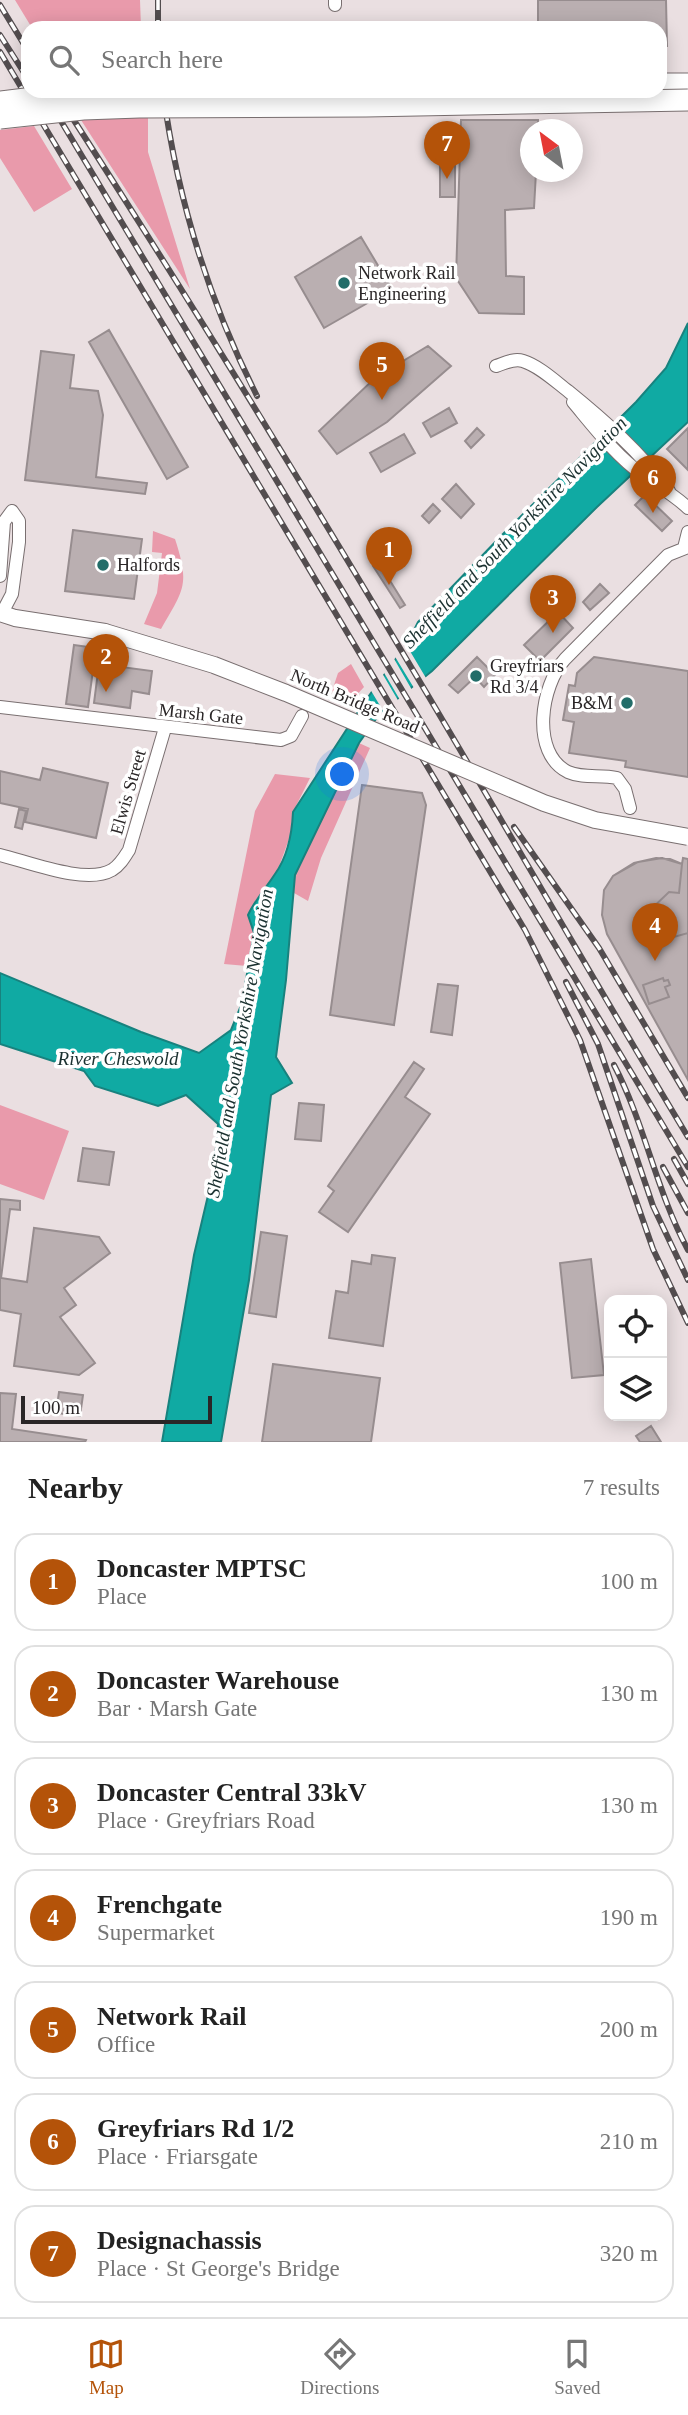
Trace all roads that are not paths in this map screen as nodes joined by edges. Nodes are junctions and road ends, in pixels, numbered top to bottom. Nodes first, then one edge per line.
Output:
1 (667, 84) edge
2 (688, 84) edge
3 (33, 98) edge
4 (688, 100) edge
5 (0, 102) edge
6 (0, 118) edge
7 (496, 366) dead end
8 (688, 508) edge
9 (688, 532) edge
10 (19, 542) junction
11 (686, 547) edge
12 (3, 556) junction
13 (0, 576) edge
14 (1, 613) edge
15 (0, 707) edge
16 (302, 716) tunnel mouth
17 (165, 728) junction
18 (630, 808) dead end
19 (688, 837) edge
20 (0, 855) edge

1 - 2 highway
3 - 5 highway, bridge
4 - 6 highway, bridge
7 - 8 street
9 - 11 street
10 - 12 street
10 - 12 street, North Bridge Road
10 - 14 street, North Bridge Road
11 - 18 street
12 - 13 street, North Bridge Road
14 - 19 street, North Bridge Road, bridge
15 - 17 street, Marsh Gate
16 - 17 street, Marsh Gate
17 - 20 street, Elwis Street

